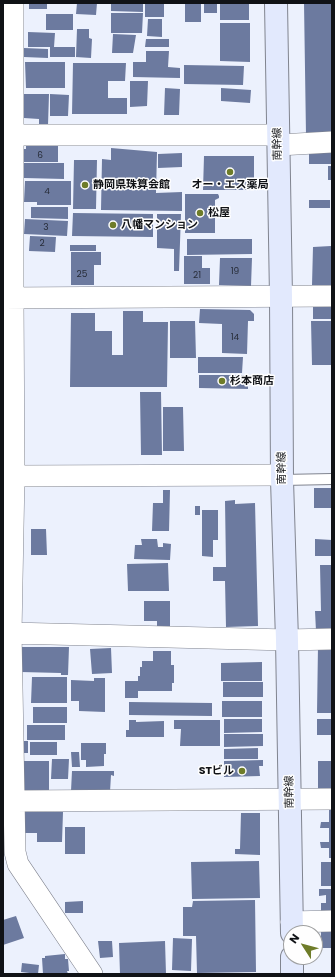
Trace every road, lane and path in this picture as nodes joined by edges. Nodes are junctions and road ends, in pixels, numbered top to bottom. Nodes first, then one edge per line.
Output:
1 (13, 3) edge
2 (276, 3) edge
3 (8, 136) edge
4 (278, 140) junction
5 (332, 142) edge
6 (332, 296) edge
7 (281, 297) junction
8 (8, 298) edge
9 (14, 476) junction
10 (282, 478) junction
11 (332, 479) edge
12 (7, 633) edge
13 (332, 639) edge
14 (287, 640) junction
15 (290, 799) junction
16 (332, 800) edge
17 (14, 801) junction
18 (9, 852) edge
19 (332, 921) edge
20 (291, 925) edge
21 (309, 925) edge
22 (92, 974) edge

1 - 3 street
2 - 4 main road, 南幹線
3 - 4 street
3 - 8 street
4 - 5 street
4 - 7 main road, 南幹線
6 - 7 street
7 - 8 street
7 - 10 main road, 南幹線
8 - 9 street
9 - 10 street
9 - 12 street
10 - 11 lane
10 - 14 main road, 南幹線
12 - 14 street
12 - 17 street
13 - 14 street
14 - 15 main road, 南幹線
15 - 16 street
15 - 17 street
15 - 20 main road, 南幹線
17 - 18 street
18 - 22 street
19 - 21 street

